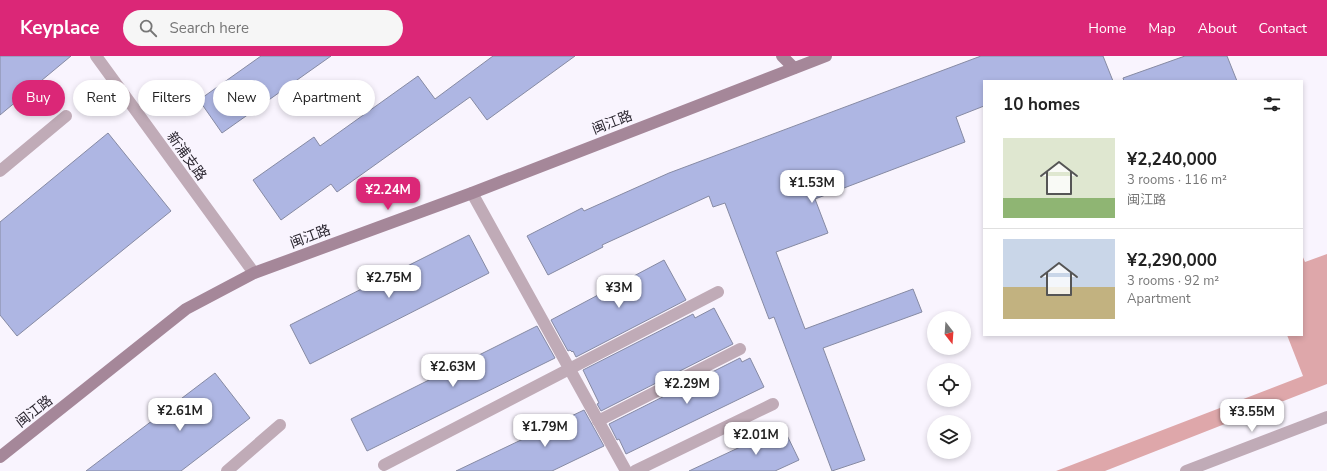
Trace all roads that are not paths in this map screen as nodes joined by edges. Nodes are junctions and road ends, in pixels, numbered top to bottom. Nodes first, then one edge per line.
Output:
1 (96, 56) edge
2 (782, 56) edge
3 (826, 56) edge
4 (794, 68) junction
5 (66, 116) dead end
6 (0, 171) edge
7 (472, 194) junction
8 (254, 274) junction
9 (718, 292) dead end
10 (740, 349) dead end
11 (570, 369) junction
12 (773, 404) dead end
13 (1327, 417) edge
14 (598, 421) junction
15 (280, 425) dead end
16 (0, 456) edge
17 (384, 465) dead end
18 (227, 471) edge
19 (626, 471) edge
20 (635, 471) edge
21 (1186, 471) edge

1 - 8 street, 新浦支路
2 - 4 street
3 - 4 street, 闽江路
4 - 7 street, 闽江路
5 - 6 street
7 - 8 street, 闽江路
7 - 11 street
8 - 16 street, 闽江路
9 - 11 street
10 - 14 street
11 - 14 street
11 - 17 street
12 - 20 street
13 - 21 street
14 - 19 street
15 - 18 street

